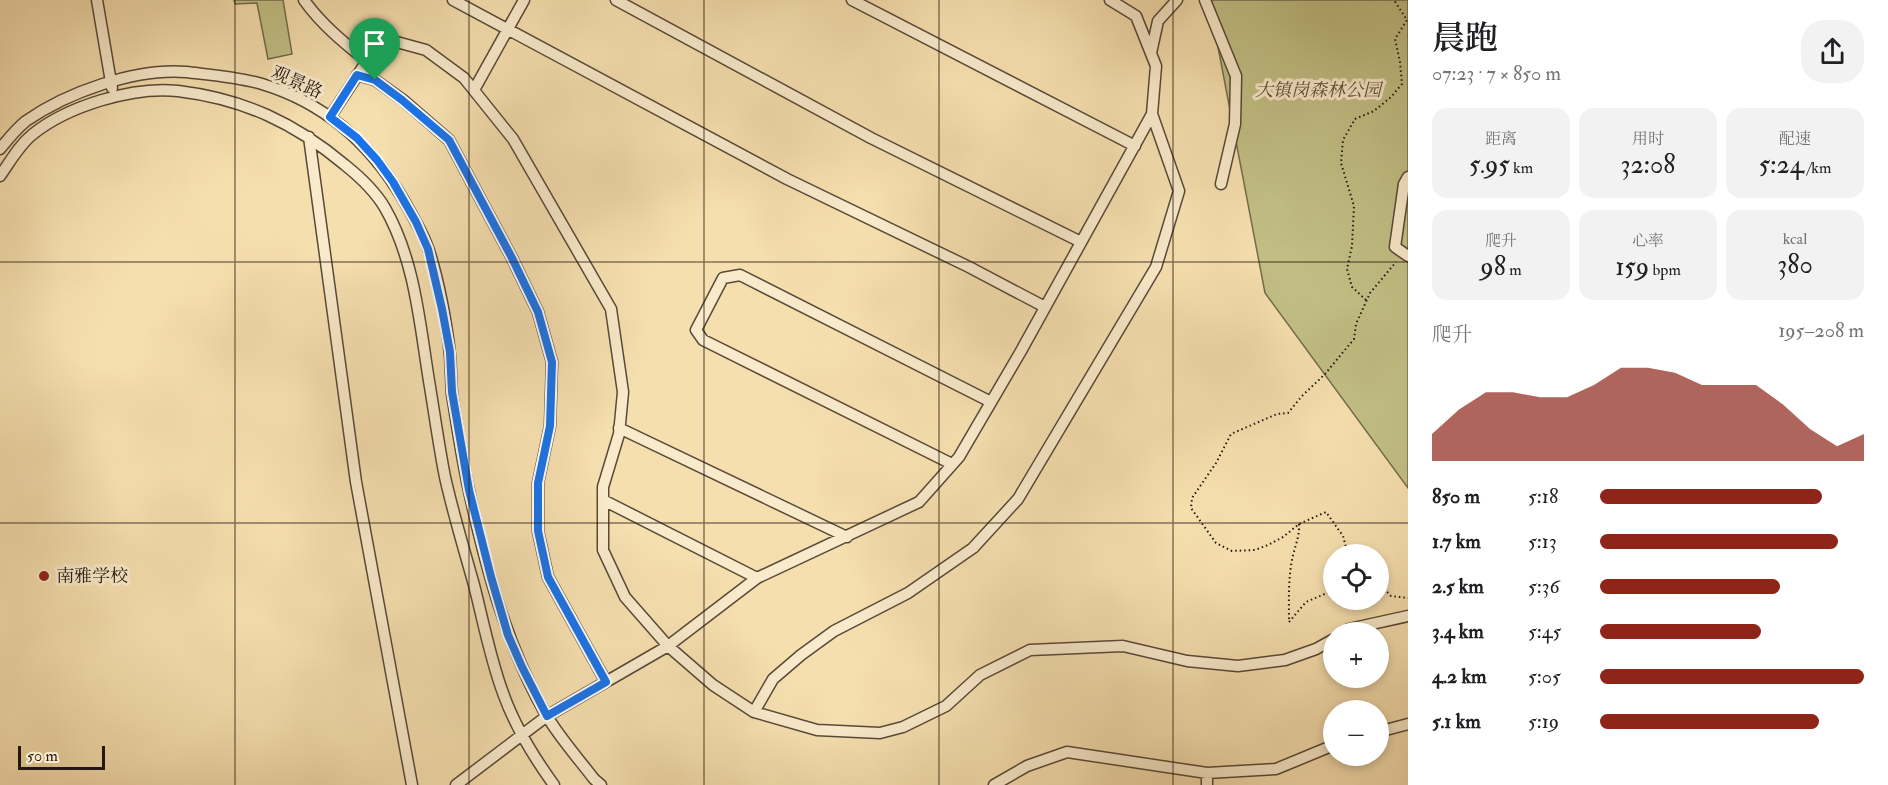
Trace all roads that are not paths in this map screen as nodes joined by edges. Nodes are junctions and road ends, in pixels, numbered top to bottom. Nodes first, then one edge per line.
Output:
1 (97, 0) edge
2 (304, 0) edge
3 (453, 0) edge
4 (524, 0) edge
5 (615, 0) edge
6 (852, 0) edge
7 (1110, 0) edge
8 (1177, 0) edge
9 (1205, 0) edge
10 (508, 28) junction
11 (1151, 53) junction
12 (367, 61) junction
13 (357, 75) junction
14 (111, 83) junction
15 (474, 90) junction
16 (114, 98) junction
17 (1152, 114) junction
18 (330, 117) junction
19 (309, 137) junction
20 (1135, 146) junction
21 (0, 149) edge
22 (0, 176) edge
23 (1408, 177) edge
24 (1221, 184) dead end
25 (1081, 242) junction
26 (1406, 254) edge
27 (1045, 307) junction
28 (991, 402) junction
29 (619, 428) junction
30 (952, 464) junction
31 (603, 500) junction
32 (847, 537) junction
33 (757, 578) junction
34 (1408, 616) edge
35 (1381, 622) edge
36 (1323, 645) edge
37 (668, 646) junction
38 (606, 682) junction
39 (754, 712) junction
40 (547, 716) junction
41 (1408, 724) edge
42 (1389, 729) edge
43 (521, 734) junction
44 (1323, 750) edge
45 (1207, 773) junction
46 (412, 785) edge
47 (456, 785) edge
48 (554, 785) edge
49 (601, 785) edge
50 (994, 785) edge
51 (1207, 785) edge

1 - 14 street
2 - 12 street
3 - 10 street
4 - 10 street
5 - 25 street
6 - 20 street
7 - 11 street
8 - 11 street
9 - 24 street
10 - 15 street
10 - 27 street
11 - 17 street
12 - 13 street
12 - 15 street
13 - 18 street
13 - 38 street
14 - 16 street
14 - 18 street, 观景路
14 - 21 street, 观景路
15 - 29 street
16 - 19 street
16 - 22 street
17 - 20 street
17 - 39 street
18 - 40 street, 观景路
19 - 43 street
19 - 46 street
20 - 25 street
23 - 26 street
25 - 27 street
27 - 28 street
28 - 30 street
28 - 30 street
29 - 31 street
29 - 32 street
30 - 32 street
31 - 33 street
31 - 37 street
32 - 33 street
33 - 37 street
34 - 35 street
36 - 39 street
37 - 38 street
37 - 39 street
38 - 40 street
40 - 43 street
40 - 49 street, 观景路
41 - 42 street
43 - 47 street
43 - 48 street
44 - 45 street
45 - 50 street
45 - 51 street

